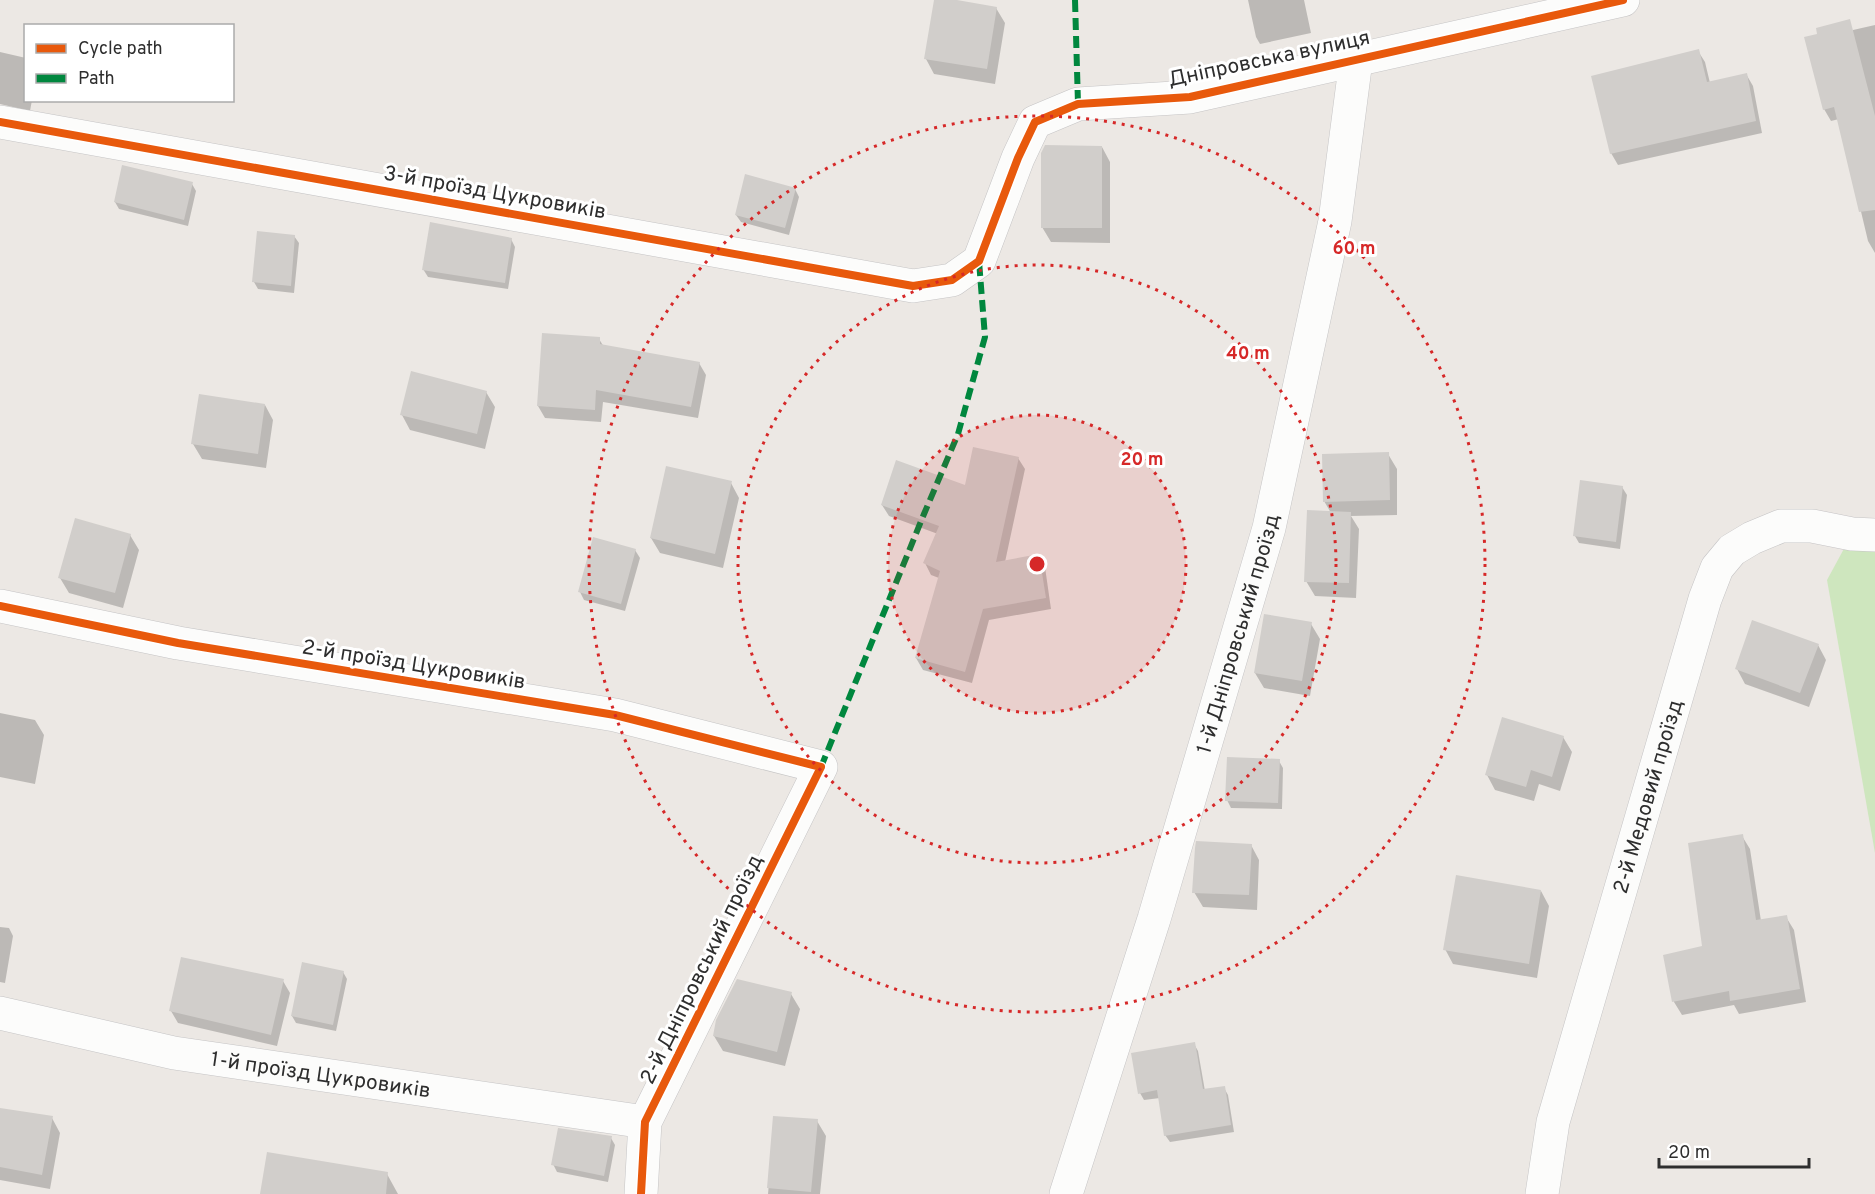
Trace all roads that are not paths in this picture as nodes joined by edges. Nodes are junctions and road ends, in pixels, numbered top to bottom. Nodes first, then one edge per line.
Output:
1 (1623, 0) edge
2 (1356, 60) junction
3 (0, 122) edge
4 (979, 261) joint
5 (1875, 536) edge
6 (0, 606) edge
7 (821, 767) joint
8 (0, 1013) edge
9 (645, 1122) junction
10 (641, 1194) edge
11 (1065, 1194) edge
12 (1542, 1194) edge

1 - 2 street, Дніпровська вулиця
2 - 4 street, Дніпровська вулиця
2 - 11 street, 1-й Дніпровський проїзд
3 - 4 street, 3-й проїзд Цукровиків
5 - 12 street, 2-й Медовий проїзд
6 - 7 street, 2-й проїзд Цукровиків
7 - 9 street, 2-й Дніпровський проїзд
8 - 9 street, 1-й проїзд Цукровиків
9 - 10 street, 2-й Дніпровський проїзд

